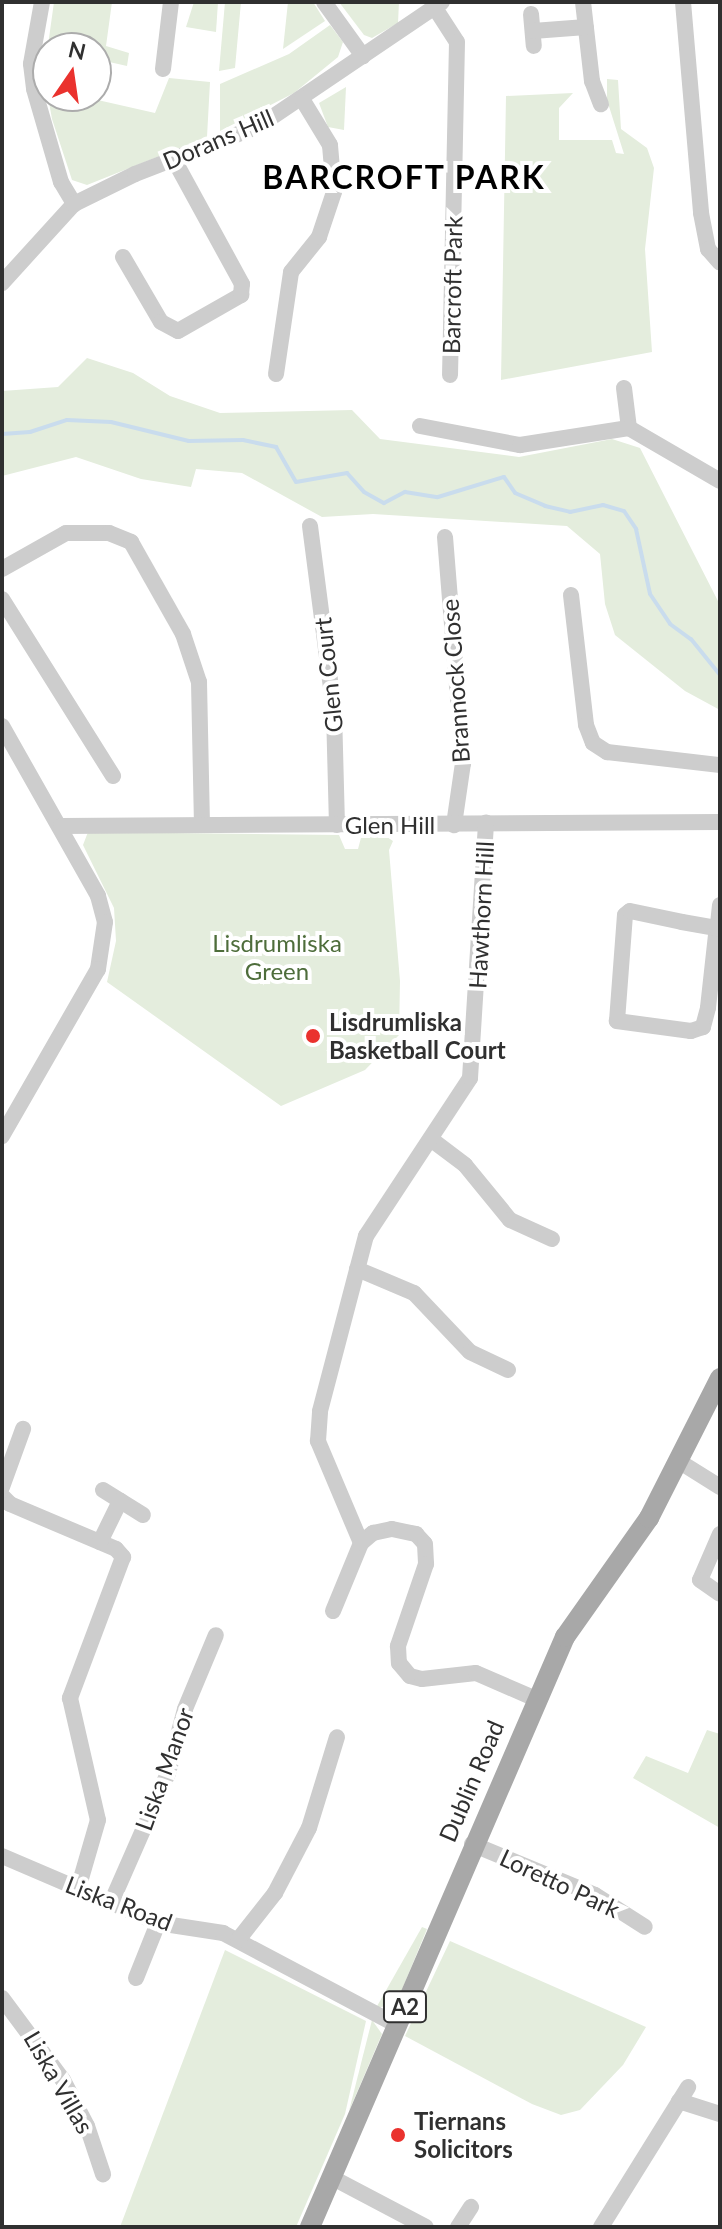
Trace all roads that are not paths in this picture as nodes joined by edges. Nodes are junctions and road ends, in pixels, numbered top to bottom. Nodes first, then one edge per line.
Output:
1 (42, 2) edge
2 (171, 2) edge
3 (324, 2) edge
4 (583, 2) edge
5 (683, 2) edge
6 (439, 5) edge
7 (586, 27) junction
8 (533, 30) dead end
9 (363, 56) junction
10 (163, 69) dead end
11 (302, 99) junction
12 (601, 104) dead end
13 (173, 158) junction
14 (74, 204) junction
15 (123, 257) dead end
16 (720, 263) edge
17 (2, 283) edge
18 (276, 374) dead end
19 (450, 375) dead end
20 (624, 388) dead end
21 (420, 426) dead end
22 (629, 428) junction
23 (720, 481) edge
24 (310, 526) dead end
25 (445, 537) dead end
26 (2, 569) edge
27 (571, 595) dead end
28 (2, 599) edge
29 (2, 726) edge
30 (720, 765) edge
31 (113, 776) dead end
32 (720, 822) edge
33 (486, 823) junction
34 (202, 825) junction
35 (337, 825) junction
36 (454, 825) junction
37 (61, 826) junction
38 (720, 905) edge
39 (719, 928) edge
40 (2, 1136) edge
41 (432, 1140) junction
42 (552, 1239) dead end
43 (357, 1269) junction
44 (508, 1370) dead end
45 (720, 1378) edge
46 (23, 1429) dead end
47 (8, 1446) edge
48 (680, 1462) junction
49 (2, 1487) edge
50 (720, 1487) edge
51 (103, 1490) dead end
52 (2, 1496) edge
53 (120, 1501) junction
54 (143, 1515) dead end
55 (720, 1534) edge
56 (100, 1542) junction
57 (361, 1543) junction
58 (720, 1594) edge
59 (333, 1611) dead end
60 (216, 1635) dead end
61 (536, 1699) junction
62 (337, 1737) dead end
63 (472, 1844) junction
64 (2, 1856) edge
65 (78, 1889) junction
66 (111, 1903) junction
67 (158, 1923) junction
68 (645, 1927) dead end
69 (238, 1940) junction
70 (136, 1978) dead end
71 (2, 1998) edge
72 (397, 2025) junction
73 (720, 2114) edge
74 (103, 2174) dead end
75 (331, 2177) junction
76 (471, 2207) dead end
77 (310, 2227) edge
78 (426, 2227) edge
79 (458, 2227) edge
80 (601, 2227) edge

1 - 14 street
2 - 10 street
3 - 9 street
4 - 7 street
5 - 16 street
6 - 9 street, Dorans Hill
6 - 19 street, Barcroft Park
7 - 8 street
7 - 12 street
9 - 11 street, Dorans Hill
11 - 13 street, Dorans Hill
11 - 18 street
13 - 14 street, Dorans Hill
13 - 15 street
14 - 17 street, Dorans Hill
20 - 22 street
21 - 22 street
22 - 23 street
24 - 35 street, Glen Court
25 - 36 street, Brannock Close
26 - 34 street
27 - 30 street
28 - 31 street
29 - 37 street
32 - 33 street, Glen Hill
33 - 36 street, Glen Hill
33 - 41 street, Hawthorn Hill
34 - 35 street, Glen Hill
34 - 37 street, Glen Hill
35 - 36 street, Glen Hill
37 - 40 street
38 - 39 street
39 - 39 street
41 - 42 street
41 - 43 street, Hawthorn Hill
43 - 44 street
43 - 57 street, Hawthorn Hill
45 - 48 main road, Dublin Road / A2
46 - 47 street
47 - 49 street
48 - 50 street
48 - 61 main road, Dublin Road / A2
51 - 53 street
52 - 56 street
53 - 54 street
53 - 56 street
55 - 58 street
56 - 65 street
57 - 59 street
57 - 61 street
60 - 66 street, Liska Manor
61 - 63 main road, Dublin Road / A2
62 - 69 street
63 - 68 street, Loretto Park
63 - 72 main road, Dublin Road / A2
64 - 65 street, Liska Road
65 - 66 street, Liska Road
66 - 67 street, Liska Road
67 - 69 street, Liska Road
67 - 70 street
69 - 72 street, Liska Road
71 - 74 street, Liska Villas
72 - 75 main road, Dublin Road / A2
73 - 80 street
75 - 77 main road, Dublin Road / A2
75 - 78 street
76 - 79 street

